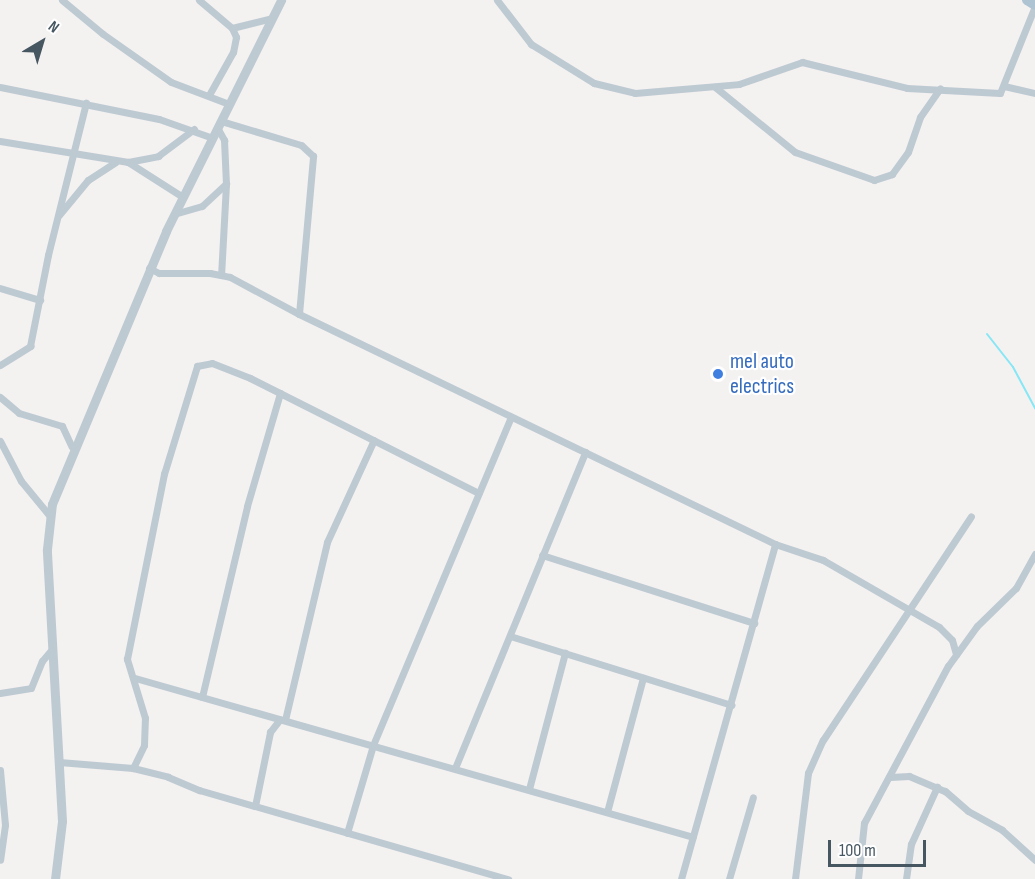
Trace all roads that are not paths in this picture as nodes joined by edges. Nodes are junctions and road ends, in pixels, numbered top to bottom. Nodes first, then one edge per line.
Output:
1 (63, 0) edge
2 (199, 0) edge
3 (281, 0) edge
4 (497, 0) edge
5 (1027, 0) edge
6 (1035, 5) edge
7 (272, 18) junction
8 (232, 28) junction
9 (1004, 86) junction
10 (0, 87) edge
11 (715, 87) junction
12 (940, 88) junction
13 (1035, 93) edge
14 (209, 95) junction
15 (86, 103) junction
16 (229, 105) junction
17 (194, 129) junction
18 (217, 129) junction
19 (0, 141) edge
20 (75, 154) junction
21 (116, 162) junction
22 (128, 162) junction
23 (226, 184) junction
24 (183, 197) junction
25 (174, 214) junction
26 (57, 217) junction
27 (149, 268) junction
28 (221, 275) junction
29 (0, 288) edge
30 (40, 300) junction
31 (298, 314) junction
32 (0, 365) edge
33 (280, 393) junction
34 (0, 397) edge
35 (511, 417) junction
36 (375, 440) junction
37 (0, 441) edge
38 (72, 447) junction
39 (585, 452) junction
40 (479, 493) junction
41 (49, 515) junction
42 (971, 516) dead end
43 (775, 544) junction
44 (1035, 554) edge
45 (542, 555) junction
46 (911, 609) junction
47 (754, 623) junction
48 (510, 636) junction
49 (53, 648) junction
50 (565, 653) junction
51 (956, 654) junction
52 (135, 678) junction
53 (643, 678) junction
54 (0, 693) edge
55 (202, 697) junction
56 (731, 705) junction
57 (282, 719) junction
58 (373, 745) junction
59 (59, 762) junction
60 (133, 768) junction
61 (455, 768) junction
62 (0, 770) edge
63 (890, 777) junction
64 (937, 787) junction
65 (529, 789) junction
66 (753, 797) dead end
67 (255, 806) junction
68 (607, 812) junction
69 (347, 833) junction
70 (693, 837) junction
71 (0, 860) edge
72 (1035, 860) edge
73 (56, 879) edge
74 (508, 879) edge
75 (681, 879) edge
76 (729, 879) edge
77 (795, 879) edge
78 (858, 879) edge
79 (906, 879) edge

1 - 14 street
2 - 8 street
3 - 7 street
4 - 11 street
5 - 6 main road
6 - 9 street
7 - 8 street
7 - 16 street
8 - 14 street
9 - 12 street
9 - 13 street
10 - 15 street
11 - 12 street
11 - 12 street
14 - 16 street
15 - 17 street
15 - 20 street
16 - 18 street
17 - 18 street
17 - 22 street
18 - 23 street
18 - 24 street
18 - 31 street
19 - 20 street
20 - 21 street
20 - 26 street
21 - 22 street
21 - 26 street
22 - 24 street
23 - 25 street
23 - 28 street
24 - 25 street
25 - 27 street
26 - 30 street
27 - 28 street
27 - 38 street
28 - 31 street
29 - 30 street
30 - 32 street
31 - 35 street
33 - 36 street
33 - 52 street
33 - 55 street
34 - 38 street
35 - 39 street
35 - 40 street
36 - 40 street
36 - 57 street
37 - 41 street
38 - 41 street
39 - 43 street
39 - 45 street
40 - 58 street
41 - 49 street
42 - 46 street
43 - 46 street
43 - 47 street
44 - 51 street
45 - 47 street
45 - 48 street
46 - 51 street
46 - 77 street
47 - 56 street
48 - 50 street
48 - 61 street
49 - 54 street
49 - 59 street
50 - 53 street
50 - 65 street
51 - 63 street
52 - 55 street
52 - 60 street
53 - 56 street
53 - 68 street
55 - 57 street
56 - 70 street
57 - 58 street
57 - 67 street
58 - 61 street
58 - 69 street
59 - 60 street
59 - 73 street
60 - 67 street
61 - 65 street
62 - 71 street
63 - 64 street
63 - 78 street
64 - 72 street
64 - 79 street
65 - 68 street
66 - 76 street
67 - 69 street
68 - 70 street
69 - 74 street
70 - 75 street

